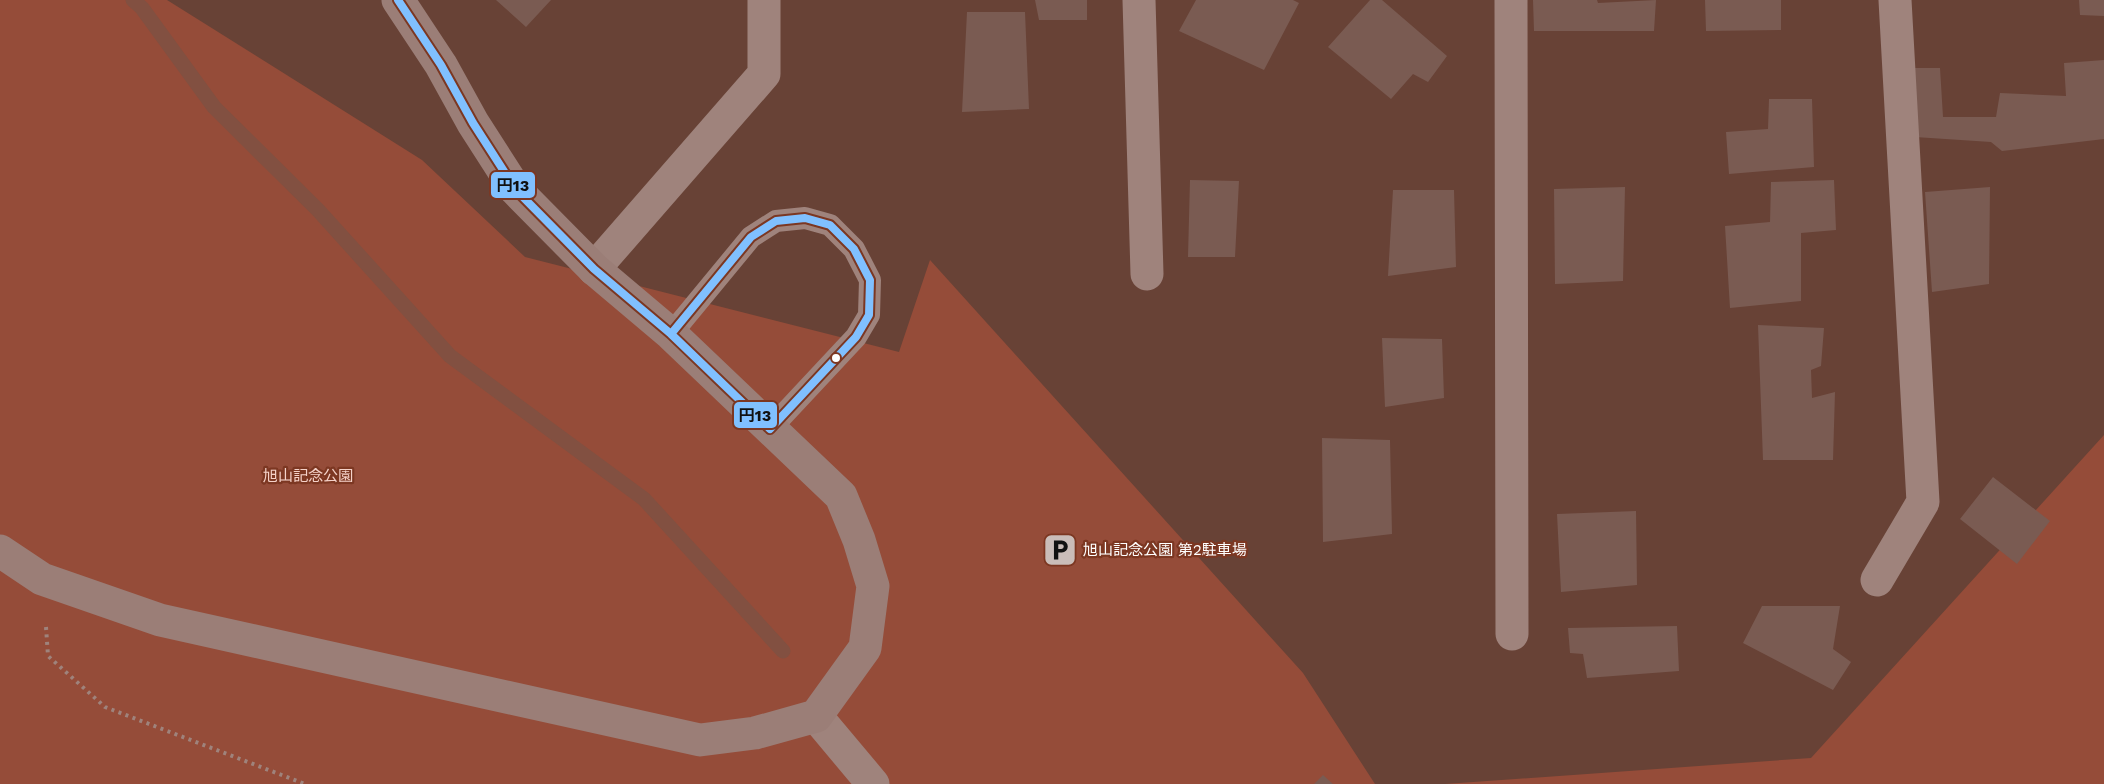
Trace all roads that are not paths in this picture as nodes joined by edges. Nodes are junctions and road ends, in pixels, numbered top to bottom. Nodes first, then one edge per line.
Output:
1 (398, 0) edge
2 (764, 0) edge
3 (1139, 0) edge
4 (1511, 0) edge
5 (1894, 0) edge
6 (594, 269) junction
7 (1147, 274) dead end
8 (672, 334) junction
9 (770, 429) junction
10 (0, 551) edge
11 (1877, 580) dead end
12 (1512, 634) dead end
13 (816, 716) junction
14 (873, 784) edge

1 - 6 street
2 - 6 street
3 - 7 street
4 - 12 street
5 - 11 street
6 - 8 street
8 - 9 street
8 - 9 lane
9 - 13 street
10 - 13 street
13 - 14 street

